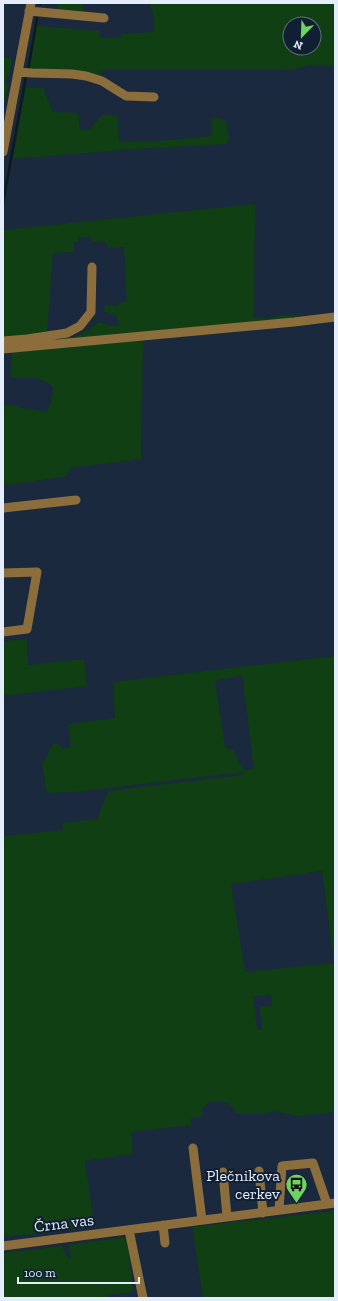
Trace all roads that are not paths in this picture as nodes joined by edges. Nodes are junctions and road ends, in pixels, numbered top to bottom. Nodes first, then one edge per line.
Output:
1 (30, 7) edge
2 (104, 18) dead end
3 (18, 72) junction
4 (154, 97) dead end
5 (3, 152) edge
6 (92, 267) dead end
7 (335, 317) edge
8 (3, 341) edge
9 (3, 349) edge
10 (76, 500) dead end
11 (3, 508) edge
12 (3, 573) edge
13 (3, 632) edge
14 (193, 1148) dead end
15 (259, 1171) dead end
16 (223, 1172) dead end
17 (331, 1204) edge
18 (280, 1210) junction
19 (263, 1213) junction
20 (227, 1217) junction
21 (202, 1220) junction
22 (163, 1225) junction
23 (129, 1230) junction
24 (165, 1243) dead end
25 (3, 1246) edge
26 (143, 1298) edge

1 - 2 street
1 - 3 street
3 - 4 street
3 - 5 street
6 - 8 street
7 - 9 street
10 - 11 street
12 - 13 street
14 - 21 street
15 - 19 street
16 - 20 street
17 - 18 street, Črna vas
17 - 18 street, Črna vas
18 - 19 street, Črna vas
19 - 20 street, Črna vas
20 - 21 street, Črna vas
21 - 22 street, Črna vas
22 - 23 street, Črna vas
22 - 24 street
23 - 25 street, Črna vas
23 - 26 street

